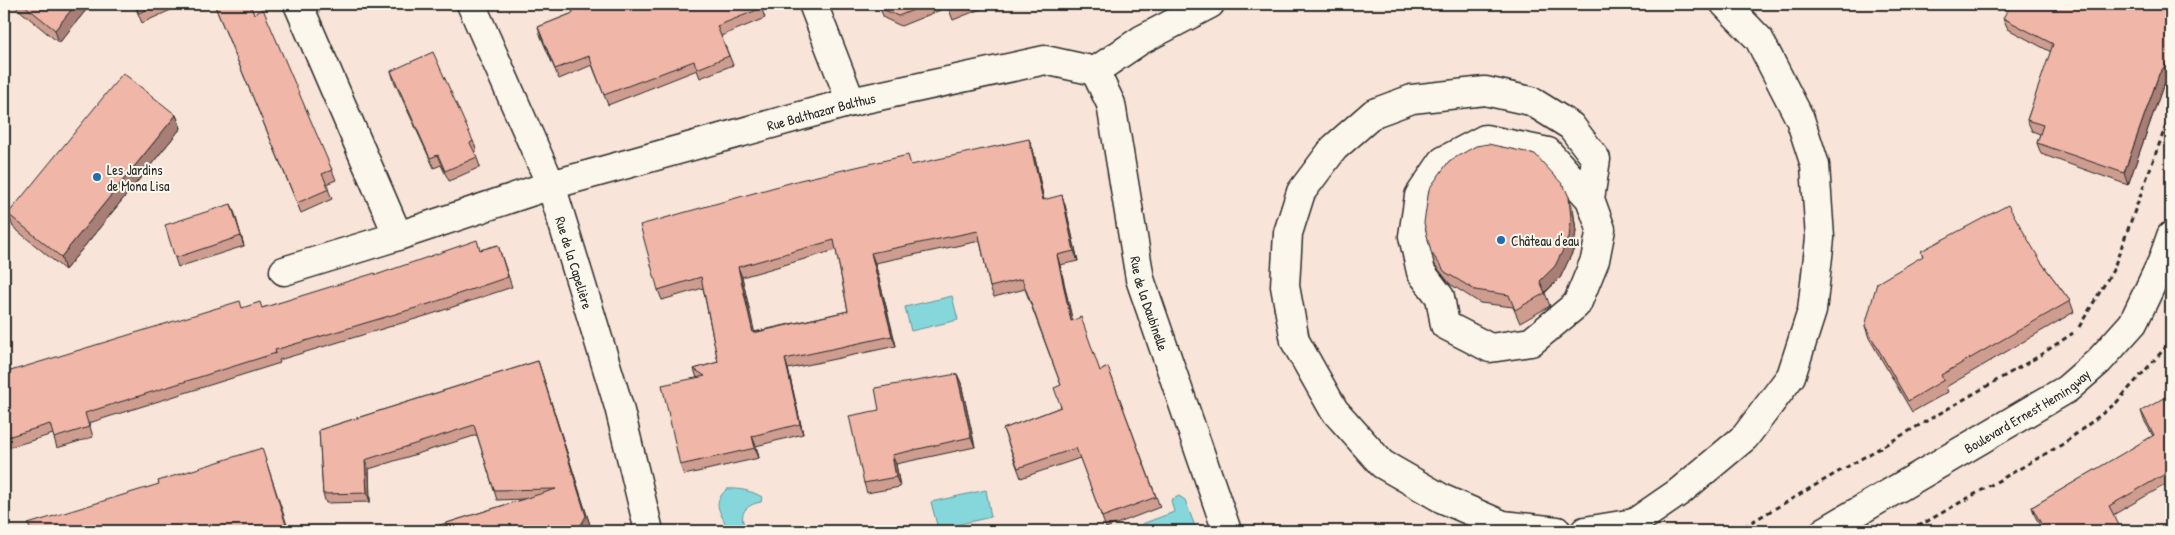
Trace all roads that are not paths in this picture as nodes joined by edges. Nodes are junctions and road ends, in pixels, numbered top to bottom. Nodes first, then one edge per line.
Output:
1 (298, 4) edge
2 (471, 4) edge
3 (813, 4) edge
4 (1210, 4) edge
5 (1725, 4) edge
6 (1096, 71) junction
7 (851, 102) junction
8 (551, 185) junction
9 (1590, 199) junction
10 (398, 236) junction
11 (2171, 236) edge
12 (284, 271) dead end
13 (649, 531) edge
14 (1227, 531) edge
15 (1557, 531) edge
16 (1585, 531) edge
17 (1825, 531) edge

1 - 10 street
2 - 8 street, Rue de la Capelière
3 - 7 street
4 - 6 street
5 - 16 street
6 - 7 street, Rue Balthazar Balthus
6 - 14 street, Rue de la Daubinelle
7 - 8 street, Rue Balthazar Balthus
8 - 10 street, Rue Balthazar Balthus
8 - 13 street, Rue de la Capelière
9 - 9 street
9 - 15 street
10 - 12 street, Rue Balthazar Balthus
11 - 17 street, Boulevard Ernest Hemingway

